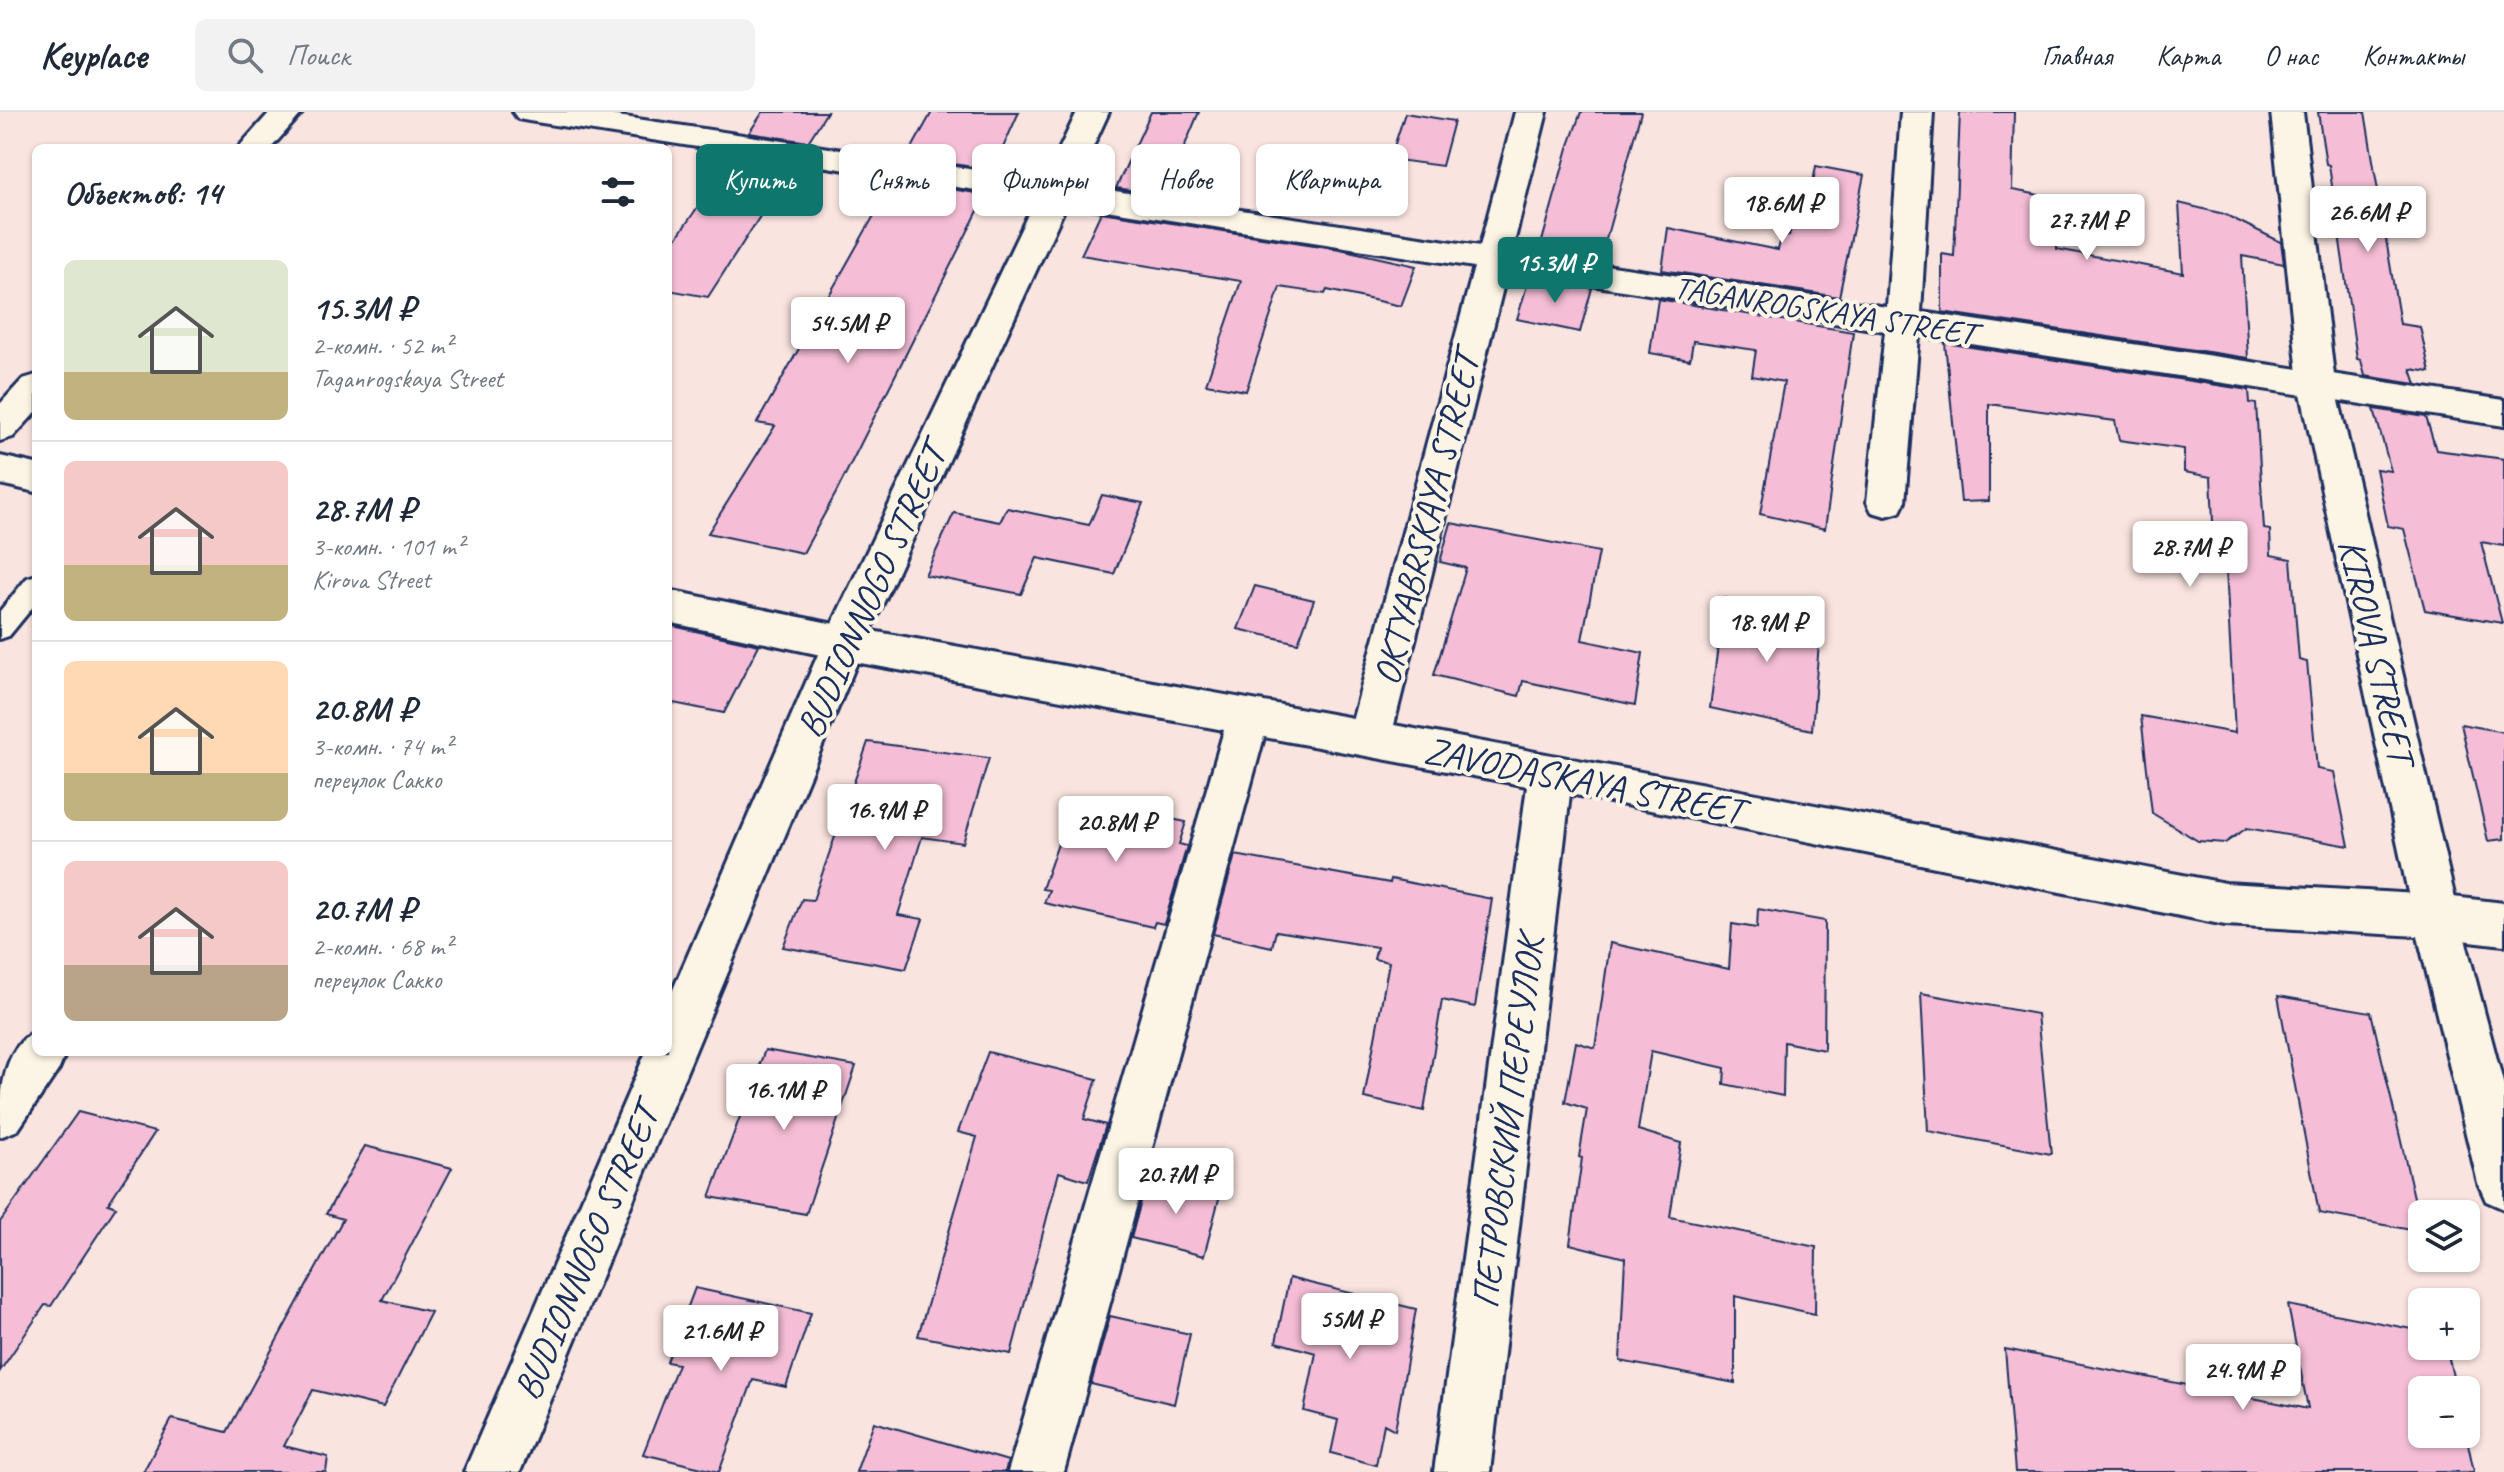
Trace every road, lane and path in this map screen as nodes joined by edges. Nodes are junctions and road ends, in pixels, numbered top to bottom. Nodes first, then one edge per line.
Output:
1 (287, 112) edge
2 (529, 112) edge
3 (1093, 112) edge
4 (1531, 112) edge
5 (1917, 112) edge
6 (2287, 112) edge
7 (684, 136) edge
8 (258, 144) edge
9 (1078, 144) edge
10 (972, 179) edge
11 (1115, 201) edge
12 (1044, 216) edge
13 (1493, 259) junction
14 (1903, 322) junction
15 (2317, 384) junction
16 (32, 392) edge
17 (2504, 413) edge
18 (0, 428) edge
19 (0, 470) edge
20 (32, 477) edge
21 (1886, 502) dead end
22 (32, 590) edge
23 (672, 607) edge
24 (0, 629) edge
25 (844, 643) junction
26 (1249, 716) junction
27 (1369, 740) junction
28 (1551, 772) junction
29 (2436, 916) junction
30 (2504, 924) edge
31 (672, 1048) edge
32 (39, 1056) edge
33 (669, 1056) edge
34 (0, 1113) edge
35 (2504, 1183) edge
36 (492, 1472) edge
37 (1036, 1472) edge
38 (1462, 1472) edge

1 - 8 street
2 - 7 street, TAGANROGSKAYA STREET
3 - 9 street, BUDIONNOGO STREET
4 - 13 street, OKTYABRSKAYA STREET
5 - 14 street
6 - 15 street, KIROVA STREET
7 - 10 street, TAGANROGSKAYA STREET
11 - 13 street, TAGANROGSKAYA STREET
12 - 25 street, BUDIONNOGO STREET
13 - 14 street, TAGANROGSKAYA STREET
13 - 27 street, OKTYABRSKAYA STREET
14 - 15 street, TAGANROGSKAYA STREET
14 - 21 street
15 - 17 street, TAGANROGSKAYA STREET
15 - 29 street, KIROVA STREET
16 - 18 street
19 - 20 street
22 - 24 lane
23 - 25 street, ZAVODASKAYA STREET
25 - 26 street, ZAVODASKAYA STREET
25 - 31 street, BUDIONNOGO STREET
26 - 27 street, ZAVODASKAYA STREET
26 - 37 street
27 - 28 street, ZAVODASKAYA STREET
28 - 29 street, ZAVODASKAYA STREET
28 - 38 street, ПЕТРОВСКИЙ ПЕРЕУЛОК
29 - 30 street, ZAVODASKAYA STREET
29 - 35 street, KIROVA STREET
32 - 34 street
33 - 36 street, BUDIONNOGO STREET

